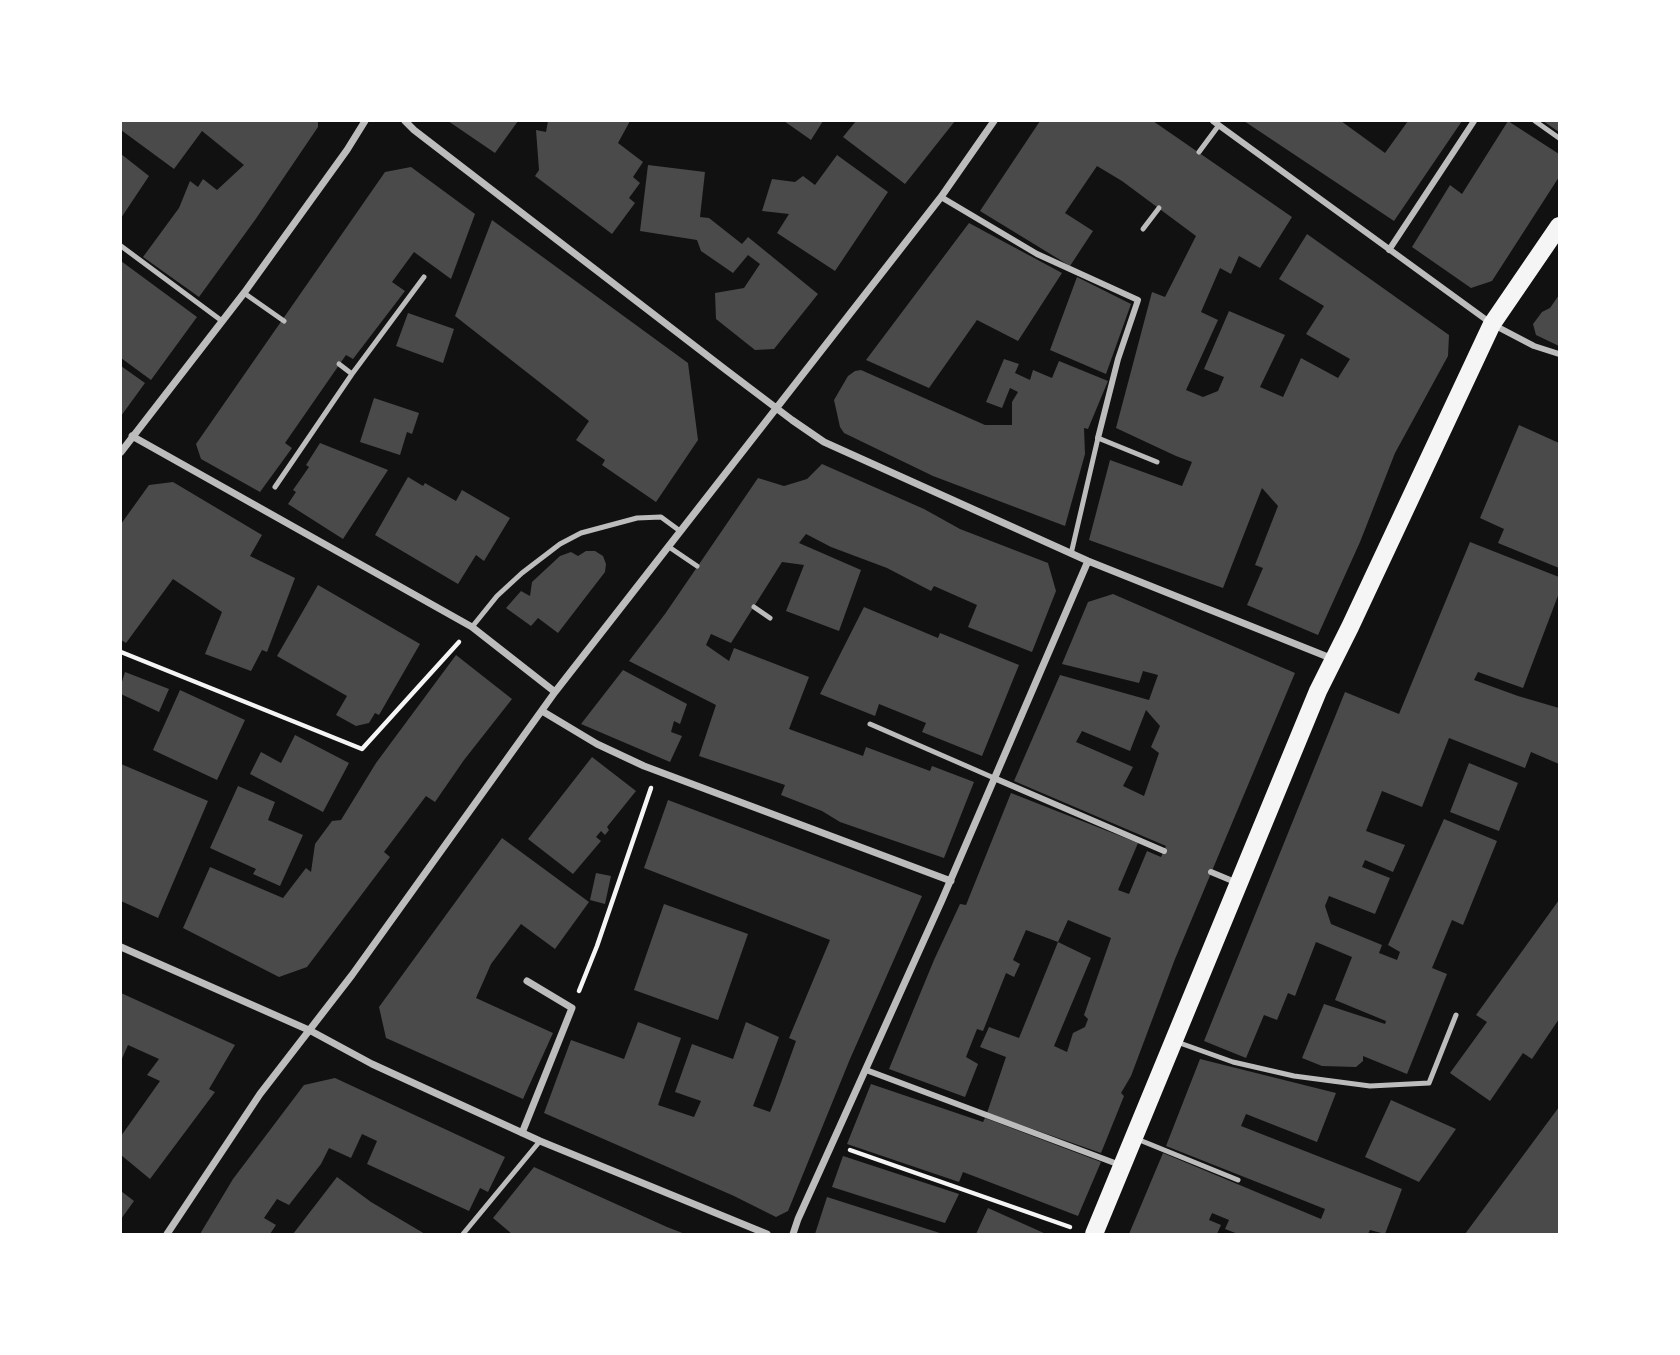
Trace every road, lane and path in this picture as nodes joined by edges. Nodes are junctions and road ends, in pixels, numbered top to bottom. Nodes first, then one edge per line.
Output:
1 (365, 121) edge
2 (405, 121) edge
3 (994, 121) edge
4 (1474, 121) edge
5 (1535, 121) edge
6 (1216, 123) edge
7 (1559, 138) edge
8 (1199, 152) dead end
9 (941, 197) junction
10 (1159, 208) dead end
11 (1559, 226) edge
12 (1143, 229) dead end
13 (121, 246) edge
14 (1390, 250) junction
15 (424, 277) dead end
16 (244, 293) junction
17 (222, 321) junction
18 (284, 321) dead end
19 (1492, 324) junction
20 (1559, 354) edge
21 (340, 364) dead end
22 (352, 374) junction
23 (775, 407) junction
24 (132, 436) junction
25 (1098, 438) junction
26 (121, 452) edge
27 (1157, 462) dead end
28 (275, 487) dead end
29 (680, 531) junction
30 (669, 547) junction
31 (1071, 554) junction
32 (1088, 561) junction
33 (696, 566) dead end
34 (754, 607) dead end
35 (770, 618) dead end
36 (472, 627) junction
37 (121, 652) edge
38 (1333, 659) junction
39 (555, 692) junction
40 (542, 711) junction
41 (870, 724) dead end
42 (657, 771) junction
43 (994, 778) junction
44 (1164, 851) dead end
45 (1211, 872) dead end
46 (951, 881) junction
47 (1239, 883) junction
48 (121, 947) edge
49 (527, 981) dead end
50 (572, 1008) junction
51 (1456, 1015) dead end
52 (311, 1031) junction
53 (1174, 1041) junction
54 (866, 1070) junction
55 (522, 1133) junction
56 (1134, 1138) junction
57 (540, 1141) junction
58 (831, 1144) junction
59 (1122, 1165) junction
60 (1238, 1180) dead end
61 (1086, 1232) edge
62 (167, 1234) edge
63 (463, 1234) edge
64 (767, 1234) edge
65 (793, 1234) edge

1 - 16 street
2 - 23 street
3 - 9 street
4 - 14 street
5 - 7 lane
6 - 8 lane
6 - 14 street
9 - 23 street
9 - 25 street
10 - 12 lane
11 - 19 main road
13 - 17 lane
14 - 19 street
15 - 22 lane
16 - 17 street
16 - 18 lane
17 - 24 street
19 - 20 street
19 - 38 main road
21 - 22 lane
22 - 28 lane
23 - 29 street
23 - 31 street
24 - 26 street
24 - 36 street
25 - 27 lane
25 - 31 lane
29 - 30 street
29 - 36 lane
30 - 33 lane
30 - 39 street
31 - 32 street
32 - 38 street
32 - 43 street
34 - 35 lane
36 - 37 path
36 - 39 street
38 - 47 main road
39 - 40 street
40 - 42 street
40 - 52 street
41 - 43 lane
42 - 46 street
42 - 50 path
43 - 44 street
43 - 46 street
45 - 47 street
46 - 54 street
47 - 53 main road
48 - 52 street
49 - 50 street
50 - 55 street
51 - 53 lane
52 - 55 street
52 - 62 street
53 - 56 main road
54 - 58 street
54 - 59 street
55 - 57 street
56 - 59 main road
56 - 60 lane
57 - 63 lane
57 - 64 street
58 - 61 path
58 - 65 street
59 - 61 main road

